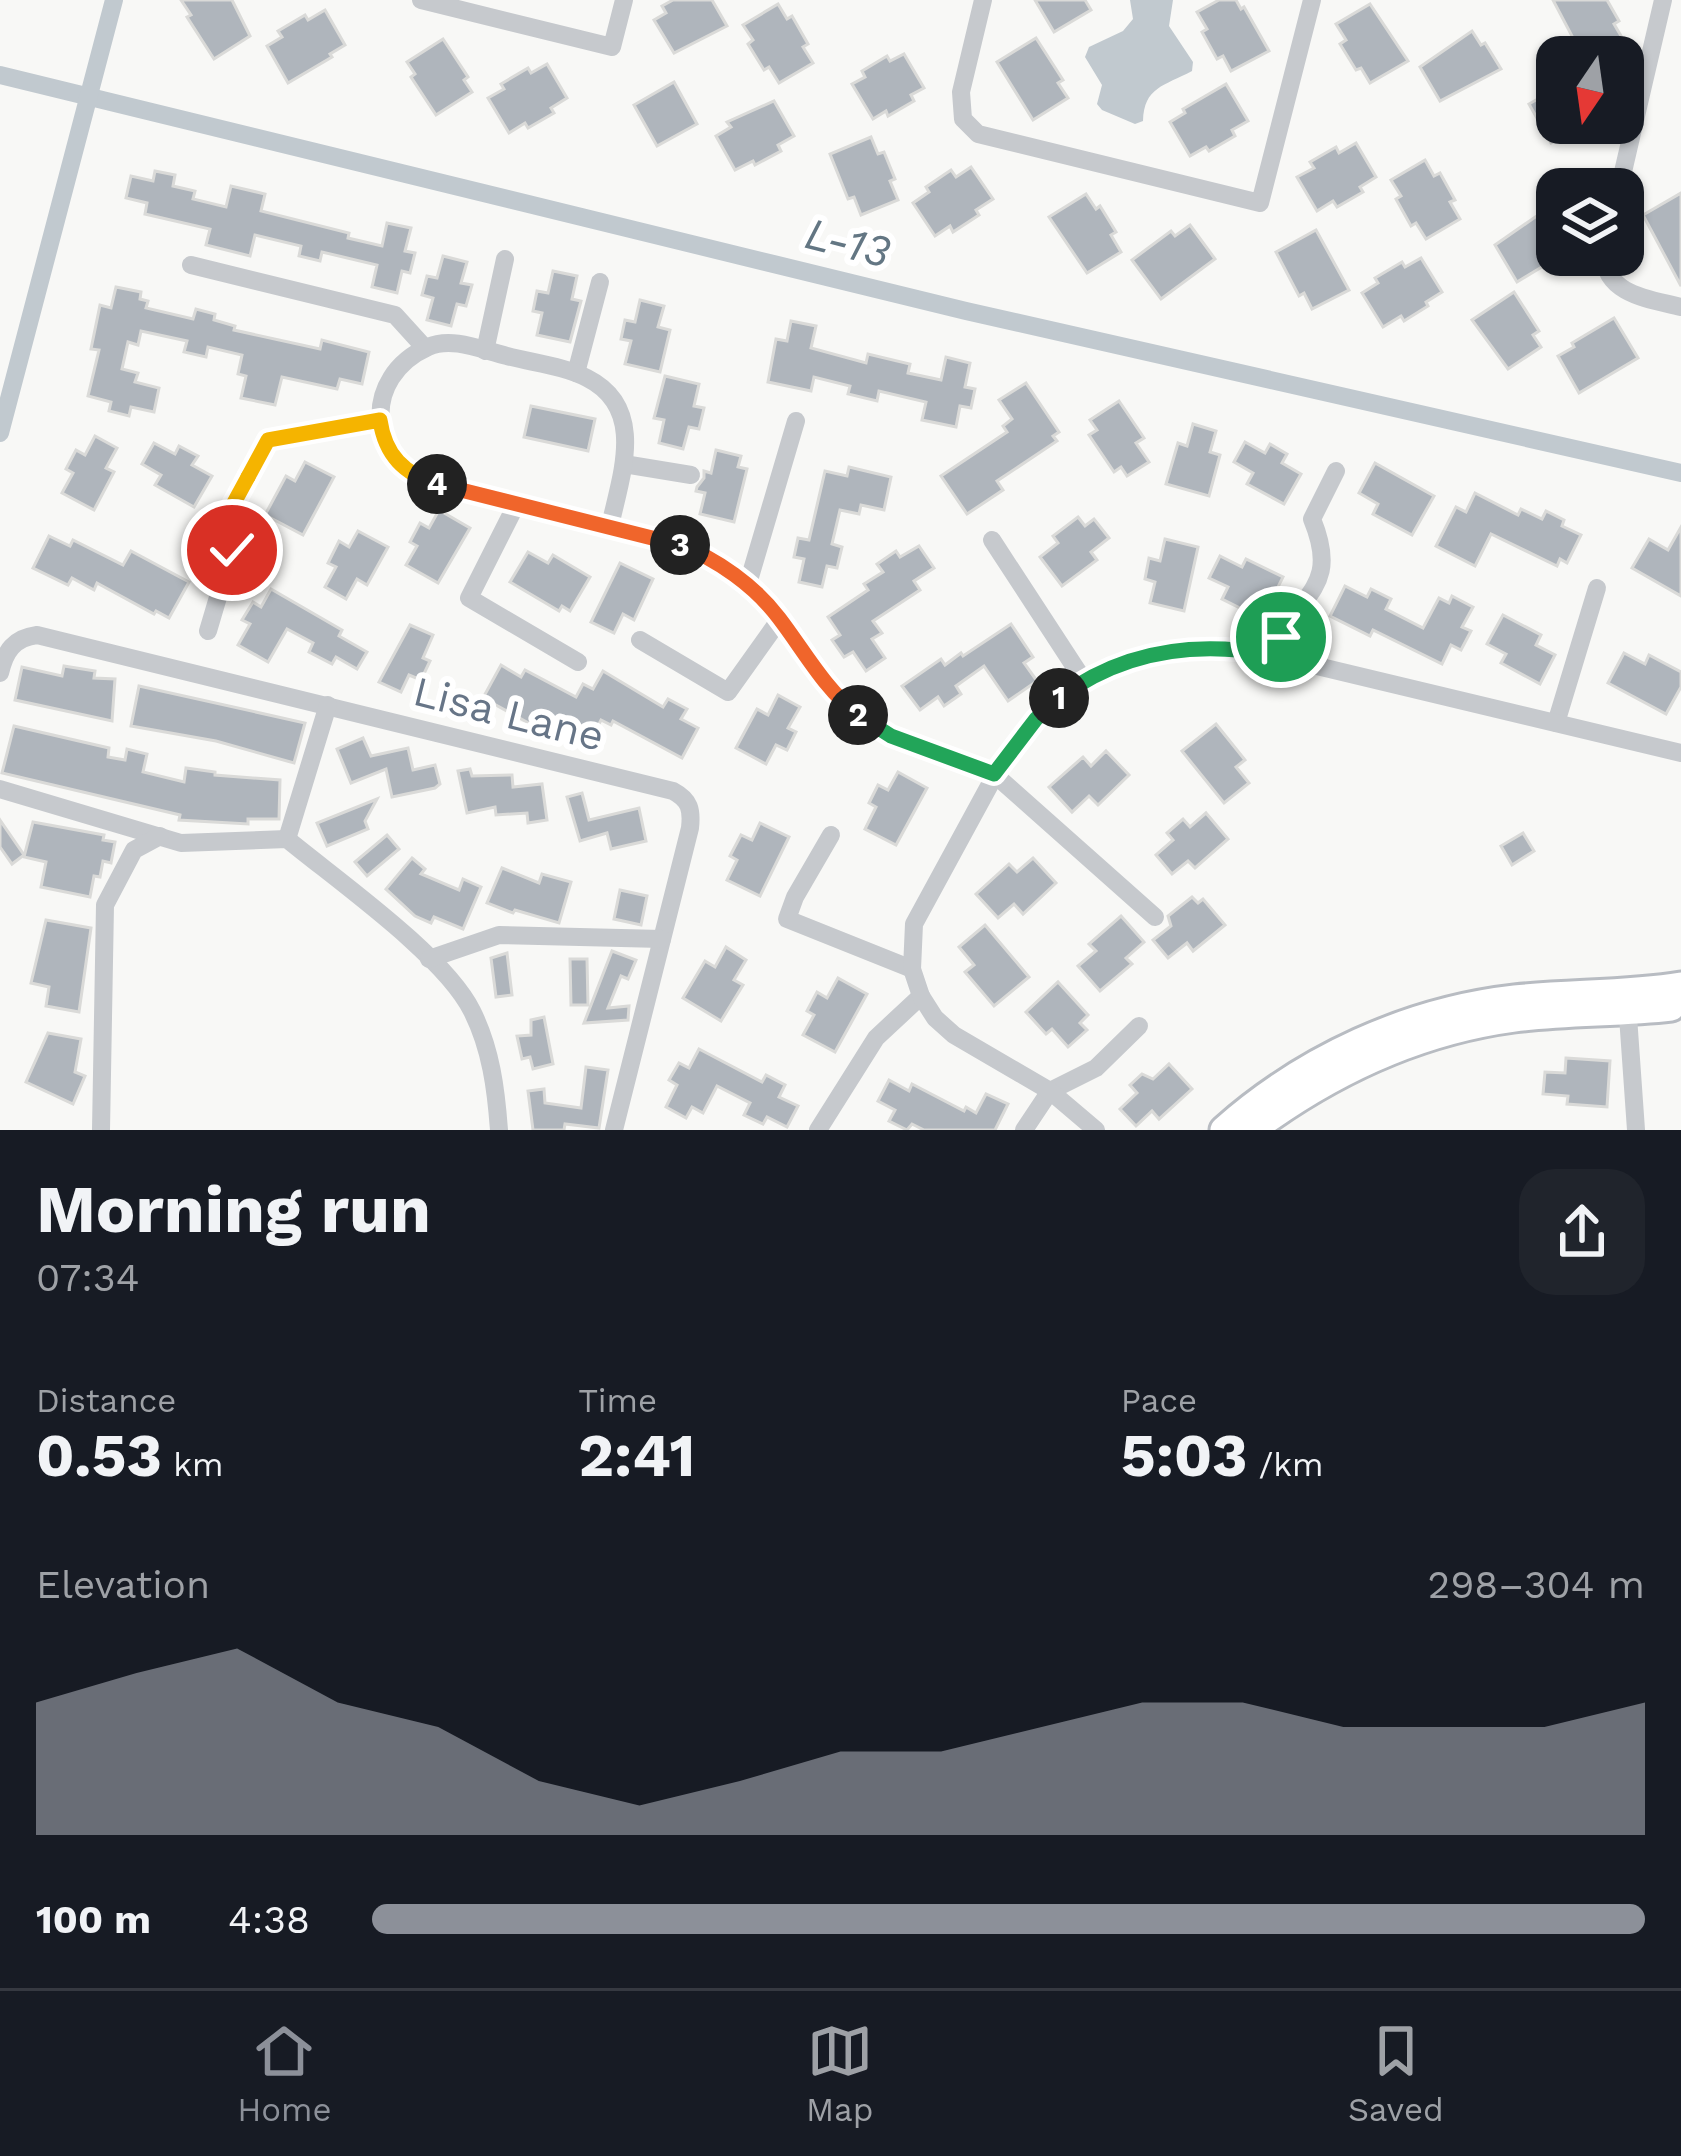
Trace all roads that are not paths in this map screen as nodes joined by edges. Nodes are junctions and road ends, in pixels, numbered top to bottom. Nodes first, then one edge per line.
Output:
1 (421, 0) edge
2 (623, 0) edge
3 (983, 0) edge
4 (1312, 0) edge
5 (1663, 0) edge
6 (1624, 168) edge
7 (505, 259) dead end
8 (190, 265) dead end
9 (1610, 276) edge
10 (600, 282) dead end
11 (1681, 307) edge
12 (425, 348) junction
13 (485, 351) junction
14 (576, 373) junction
15 (380, 420) junction
16 (796, 421) dead end
17 (624, 464) junction
18 (1336, 471) dead end
19 (691, 476) dead end
20 (517, 503) junction
21 (610, 526) junction
22 (992, 540) dead end
23 (747, 587) junction
24 (1598, 588) dead end
25 (780, 619) junction
26 (208, 631) dead end
27 (640, 640) dead end
28 (1278, 656) junction
29 (578, 662) dead end
30 (0, 673) edge
31 (1084, 681) junction
32 (328, 705) junction
33 (1556, 722) junction
34 (1681, 753) edge
35 (994, 774) junction
36 (0, 789) edge
37 (831, 835) dead end
38 (160, 836) junction
39 (287, 839) junction
40 (1154, 917) dead end
41 (662, 939) junction
42 (429, 959) junction
43 (912, 969) junction
44 (1681, 986) edge
45 (921, 996) junction
46 (1626, 1001) junction
47 (1681, 1005) edge
48 (1139, 1026) dead end
49 (1050, 1091) junction
50 (101, 1130) edge
51 (499, 1130) edge
52 (614, 1130) edge
53 (818, 1130) edge
54 (1024, 1130) edge
55 (1096, 1130) edge
56 (1224, 1130) edge
57 (1252, 1130) edge
58 (1636, 1130) edge

1 - 2 street
3 - 4 street
5 - 6 street
7 - 13 street
8 - 12 street
9 - 11 street
10 - 14 street
12 - 13 street
12 - 15 street
13 - 14 street
14 - 17 street
15 - 20 street
15 - 26 street
16 - 23 street
17 - 19 street
17 - 21 street
18 - 28 street
20 - 21 street
20 - 29 street
21 - 23 street
22 - 31 street
23 - 25 street
24 - 33 street
25 - 27 street
25 - 35 street
28 - 31 street
28 - 33 street
30 - 32 street, Lisa Lane
31 - 35 street
32 - 39 street
32 - 41 street, Lisa Lane
33 - 34 street
35 - 40 street
35 - 43 street
36 - 38 street
37 - 43 street
38 - 39 street
38 - 50 street
39 - 42 street
41 - 42 street
41 - 52 street, Lisa Lane
42 - 51 street
43 - 45 street
44 - 46 street
45 - 49 street
45 - 53 street
46 - 47 street
46 - 56 street
46 - 57 street
46 - 58 street
48 - 49 street
49 - 54 street
49 - 55 street

